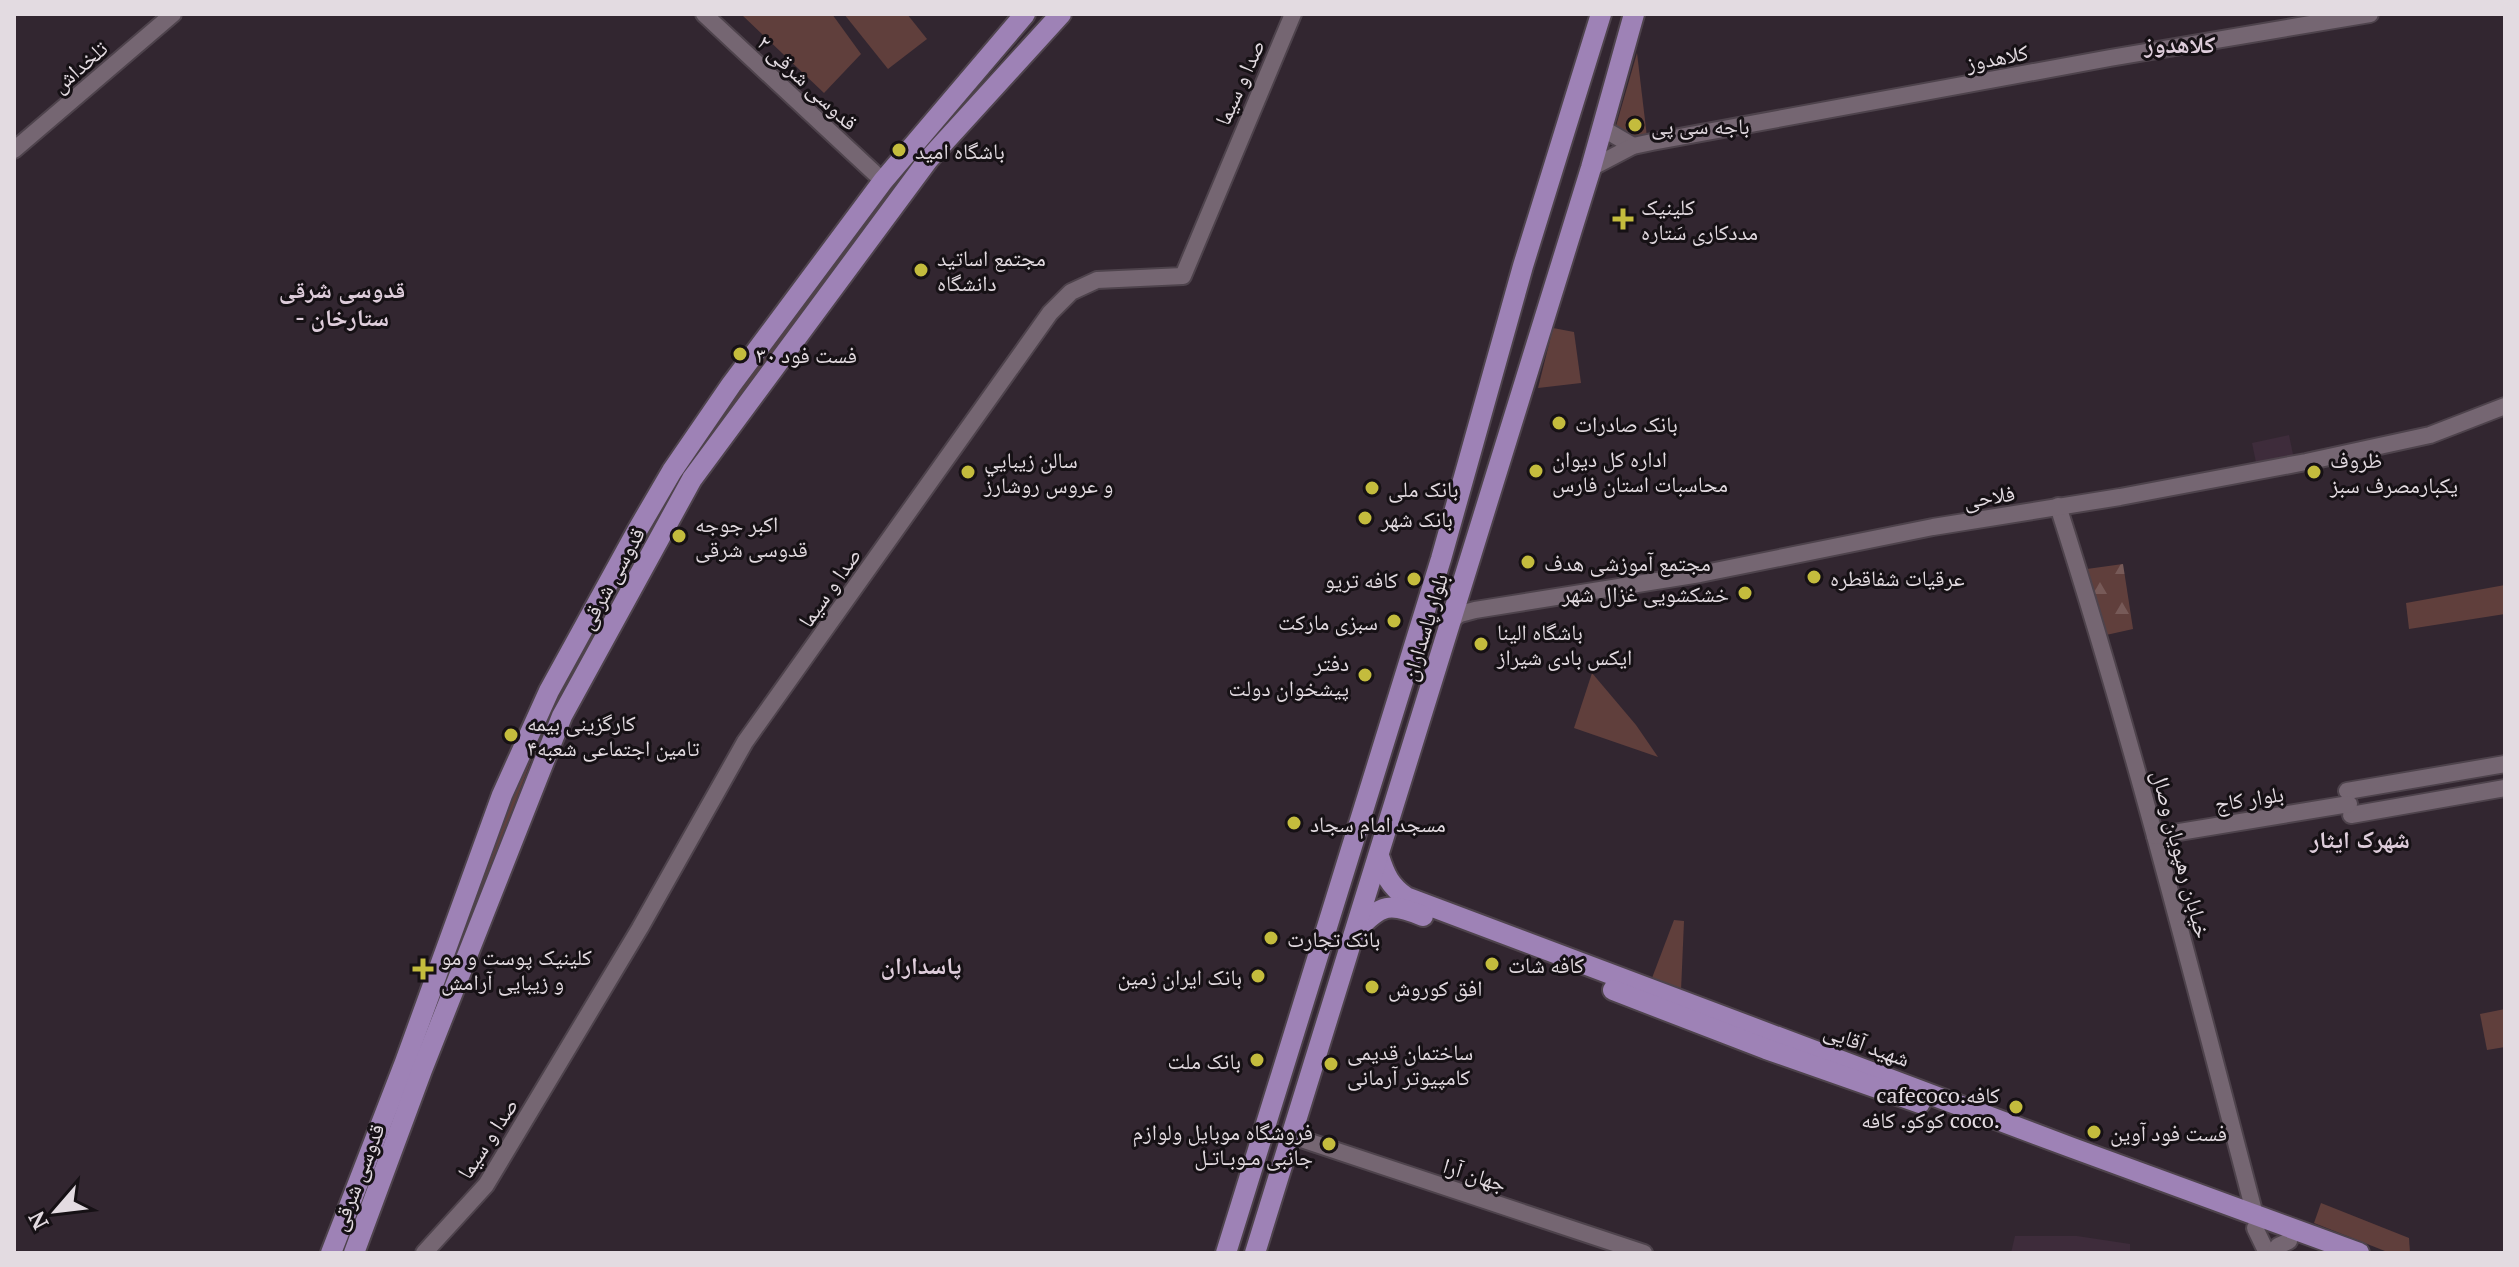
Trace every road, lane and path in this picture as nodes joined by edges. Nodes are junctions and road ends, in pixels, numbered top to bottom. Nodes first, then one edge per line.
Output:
1 (173, 14) edge
2 (704, 14) edge
3 (1025, 14) edge
4 (1061, 14) edge
5 (1293, 14) edge
6 (1601, 14) edge
7 (1634, 14) edge
8 (2370, 14) edge
9 (1003, 38) junction
10 (1021, 55) junction
11 (1602, 128) junction
12 (1633, 146) junction
13 (14, 150) edge
14 (1591, 168) junction
15 (883, 181) junction
16 (1495, 370) junction
17 (1525, 377) junction
18 (2505, 406) edge
19 (2058, 506) junction
20 (1461, 587) junction
21 (1475, 610) junction
22 (1450, 621) junction
23 (541, 707) junction
24 (562, 716) junction
25 (2505, 764) edge
26 (2463, 771) junction
27 (2505, 788) edge
28 (2467, 795) junction
29 (2349, 803) junction
30 (2155, 836) junction
31 (1379, 856) junction
32 (1397, 899) junction
33 (1355, 933) junction
34 (1292, 1136) junction
35 (2255, 1222) junction
36 (2282, 1247) edge
37 (331, 1253) edge
38 (354, 1253) edge
39 (424, 1253) edge
40 (1226, 1253) edge
41 (1255, 1253) edge
42 (1644, 1253) edge
43 (2267, 1253) edge
44 (2320, 1253) edge
45 (2359, 1253) edge

1 - 13 street, تلخداش
2 - 15 street, قدوسی شرقی ۲
3 - 9 main road, قدوسی شرقی
4 - 10 main road, قدوسی شرقی
5 - 39 street, صدا و سیما
6 - 16 main road, بلوار پاسداران
7 - 11 main road, بلوار پاسداران
8 - 12 street, کلاهدوز
9 - 10 main road
9 - 15 main road, قدوسی شرقی
10 - 24 main road, قدوسی شرقی
11 - 12 street
11 - 14 main road, بلوار پاسداران
12 - 14 street, کلاهدوز
14 - 17 main road, بلوار پاسداران
15 - 23 main road, قدوسی شرقی
16 - 17 main road
16 - 40 main road, بلوار پاسداران
17 - 20 main road, بلوار پاسداران
18 - 19 street, فلاحی
19 - 21 street, فلاحی
19 - 30 street, خیابان رهپویان وصال
20 - 21 street
20 - 22 main road, بلوار پاسداران
21 - 22 street, فلاحی
22 - 31 main road, بلوار پاسداران
23 - 24 main road
23 - 37 main road, قدوسی شرقی
24 - 38 main road, قدوسی شرقی
25 - 26 street, بلوار کاج
26 - 28 street
26 - 29 street, بلوار کاج
27 - 28 street, بلوار کاج
28 - 29 street, بلوار کاج
29 - 30 street, بلوار کاج
30 - 35 street, خیابان رهپویان وصال
31 - 32 main road
31 - 33 main road, بلوار پاسداران
32 - 33 main road
32 - 35 main road, شهید آقایی
33 - 34 main road, بلوار پاسداران
34 - 41 main road, بلوار پاسداران
34 - 42 street, جهان آرا
35 - 36 main road, شهید آقایی
35 - 43 street, خیابان رهپویان وصال
35 - 45 main road, شهید آقایی
36 - 44 main road, شهید آقایی

